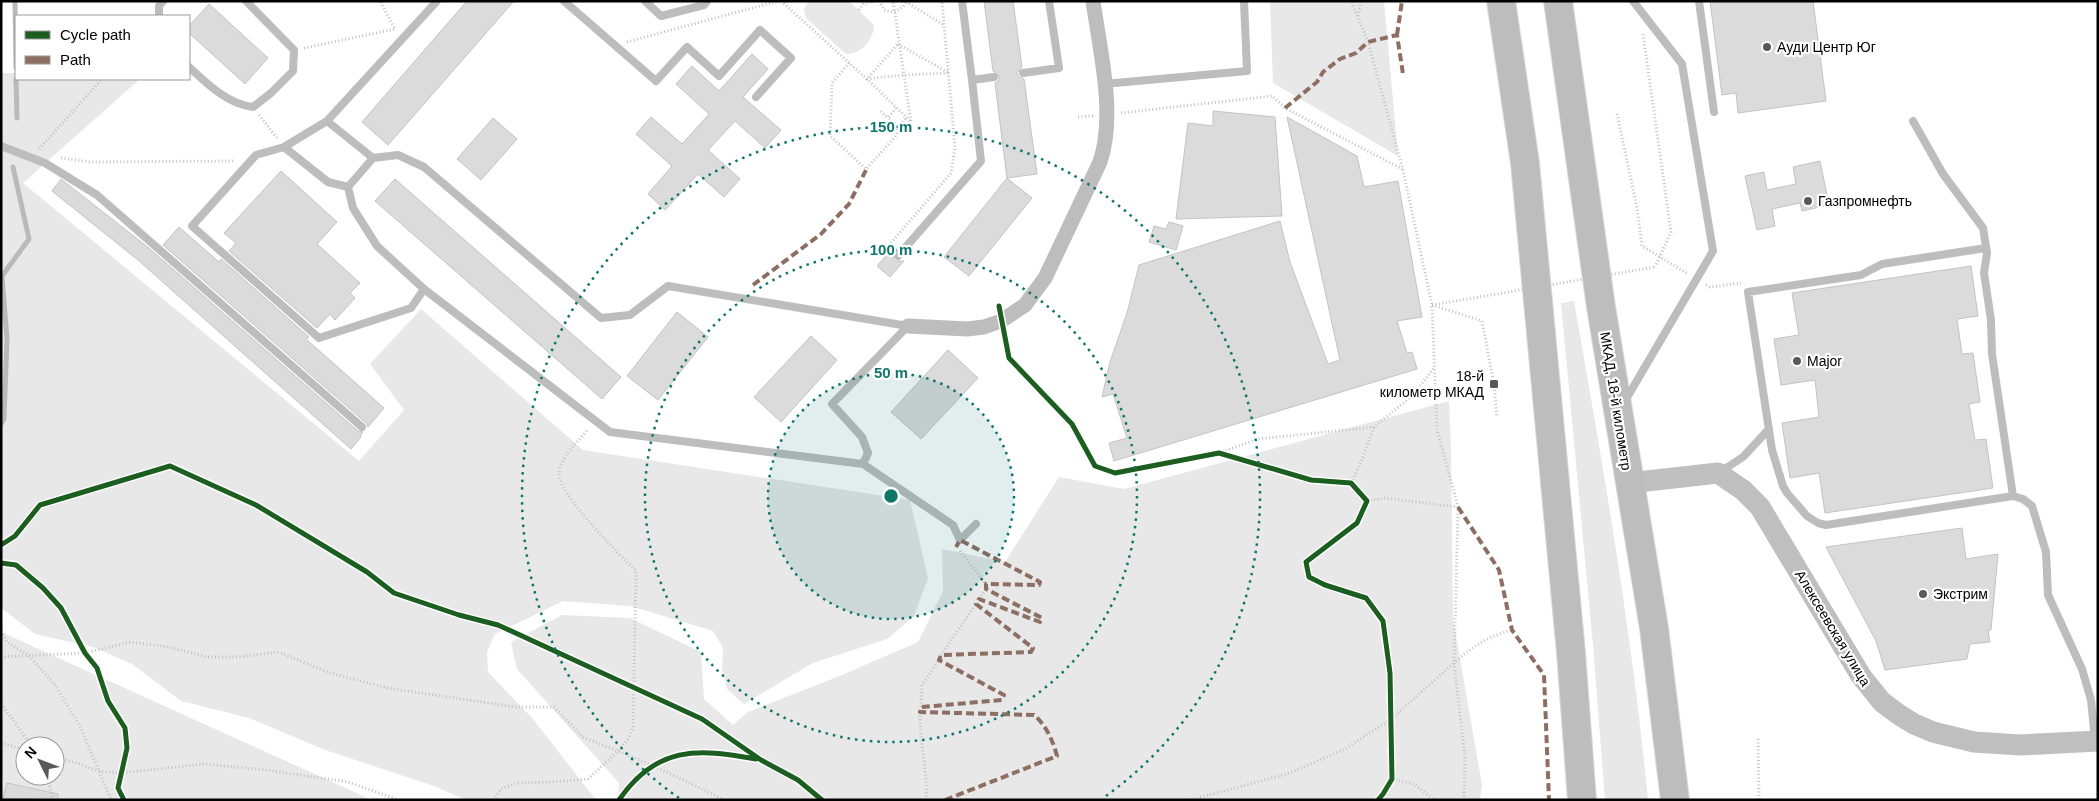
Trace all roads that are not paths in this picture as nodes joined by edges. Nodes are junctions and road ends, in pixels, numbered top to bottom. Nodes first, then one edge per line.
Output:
1 (163, 1) edge
2 (246, 1) edge
3 (437, 1) edge
4 (564, 1) edge
5 (646, 1) edge
6 (707, 1) edge
7 (962, 1) edge
8 (1049, 1) edge
9 (1093, 1) edge
10 (1244, 1) edge
11 (1501, 1) edge
12 (1558, 1) edge
13 (1633, 1) edge
14 (1699, 1) edge
15 (159, 15) edge
16 (190, 68) edge
17 (1023, 73) dead end
18 (994, 77) dead end
19 (972, 80) junction
20 (1104, 84) junction
21 (756, 97) dead end
22 (1714, 112) dead end
23 (327, 121) junction
24 (1913, 121) dead end
25 (1, 146) edge
26 (284, 147) junction
27 (373, 158) junction
28 (348, 187) junction
29 (1986, 248) junction
30 (898, 256) dead end
31 (424, 290) junction
32 (908, 326) junction
33 (1619, 411) junction
34 (362, 427) dead end
35 (1769, 429) junction
36 (863, 464) junction
37 (1718, 473) junction
38 (1629, 484) junction
39 (2013, 496) junction
40 (976, 524) dead end
41 (2097, 741) edge
42 (1582, 800) edge
43 (1675, 800) edge

1 - 15 lane
2 - 16 lane
3 - 23 lane
4 - 21 lane
5 - 6 lane
7 - 19 lane
8 - 17 lane
9 - 20 street
10 - 20 lane
11 - 42 highway
12 - 33 highway, МКАД, 18-й километр
13 - 33 lane
14 - 22 lane
18 - 19 lane
19 - 30 lane
20 - 32 street
23 - 26 lane
23 - 27 lane
24 - 29 lane
25 - 34 lane
26 - 28 lane
26 - 31 lane
27 - 28 lane
27 - 32 lane
28 - 31 lane
29 - 35 lane
29 - 39 lane
31 - 36 lane
32 - 36 lane
33 - 38 highway, МКАД, 18-й километр
35 - 37 lane
35 - 39 lane
36 - 40 lane
37 - 38 street
37 - 41 street, Алексеевская улица
38 - 43 highway, МКАД, 18-й километр
39 - 41 lane

